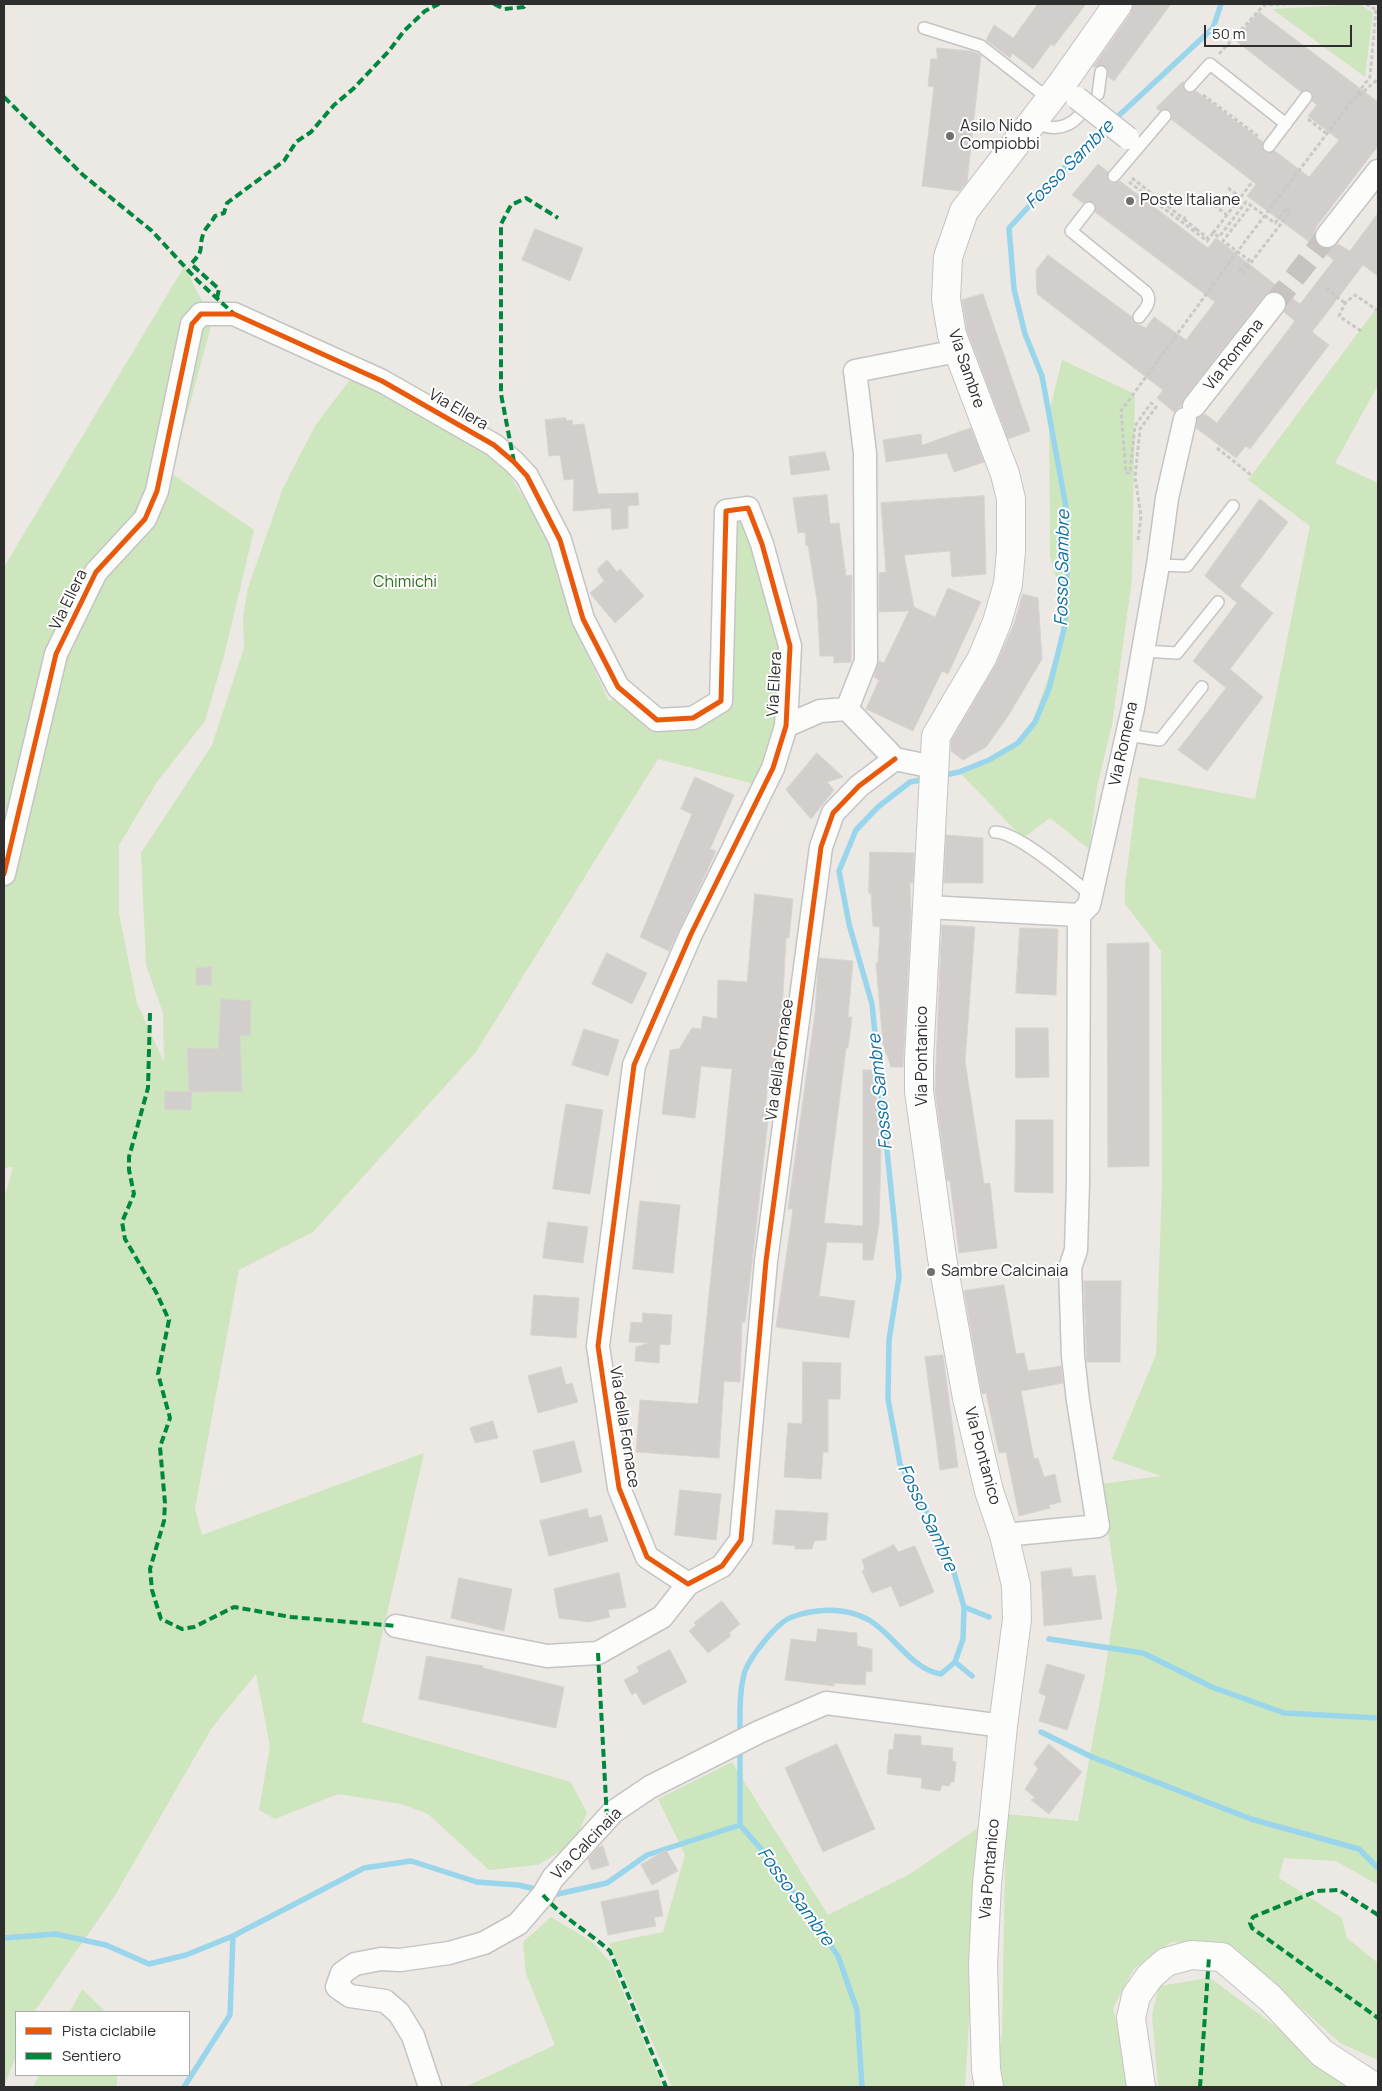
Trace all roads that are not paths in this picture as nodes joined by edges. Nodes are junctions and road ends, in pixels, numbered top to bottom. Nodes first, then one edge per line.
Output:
1 (1118, 4) edge
2 (924, 28) dead end
3 (1101, 72) dead end
4 (1190, 86) road end
5 (1306, 97) dead end
6 (1073, 99) junction
7 (1165, 116) dead end
8 (1286, 124) junction
9 (1133, 142) junction
10 (1267, 144) road end
11 (1378, 170) edge
12 (1114, 176) dead end
13 (1089, 208) dead end
14 (1327, 236) tunnel mouth
15 (1274, 304) tunnel mouth
16 (1139, 317) dead end
17 (957, 351) junction
18 (1233, 506) dead end
19 (1158, 565) junction
20 (1218, 602) dead end
21 (1143, 651) junction
22 (1202, 687) dead end
23 (847, 709) junction
24 (786, 726) junction
25 (1127, 735) junction
26 (895, 759) junction
27 (933, 769) junction
28 (931, 823) joint
29 (995, 832) dead end
30 (4, 874) edge
31 (1091, 895) junction
32 (928, 907) junction
33 (1079, 916) junction
34 (1004, 1535) junction
35 (688, 1584) junction
36 (396, 1626) dead end
37 (1003, 1726) junction
38 (430, 2087) edge
39 (989, 2087) edge
40 (1142, 2087) edge
41 (1374, 2087) edge

1 - 6 street, Via Sambre
2 - 6 lane
3 - 6 lane
4 - 8 lane
5 - 8 lane
6 - 9 street, bridge
6 - 17 street, Via Sambre
7 - 9 lane
8 - 10 lane
9 - 12 lane
11 - 14 street
13 - 16 lane
15 - 19 street, Via Romena
17 - 23 street
17 - 27 street, Via Sambre
18 - 19 lane
19 - 21 street, Via Romena
20 - 21 lane
21 - 25 street, Via Romena
22 - 25 lane
23 - 24 street
23 - 26 street
24 - 30 street, Via Ellera
24 - 35 street, Via della Fornace
25 - 31 street, Via Romena
26 - 27 street
26 - 35 street, Via della Fornace
27 - 28 street, Via Sambre
28 - 32 street, Via Pontanico
29 - 31 lane
31 - 33 street, Via Romena
32 - 33 street
32 - 34 street, Via Pontanico
33 - 34 street
34 - 37 street, Via Pontanico
35 - 36 street
37 - 38 street, Via Calcinaia
37 - 39 street, Via Pontanico
40 - 41 street

